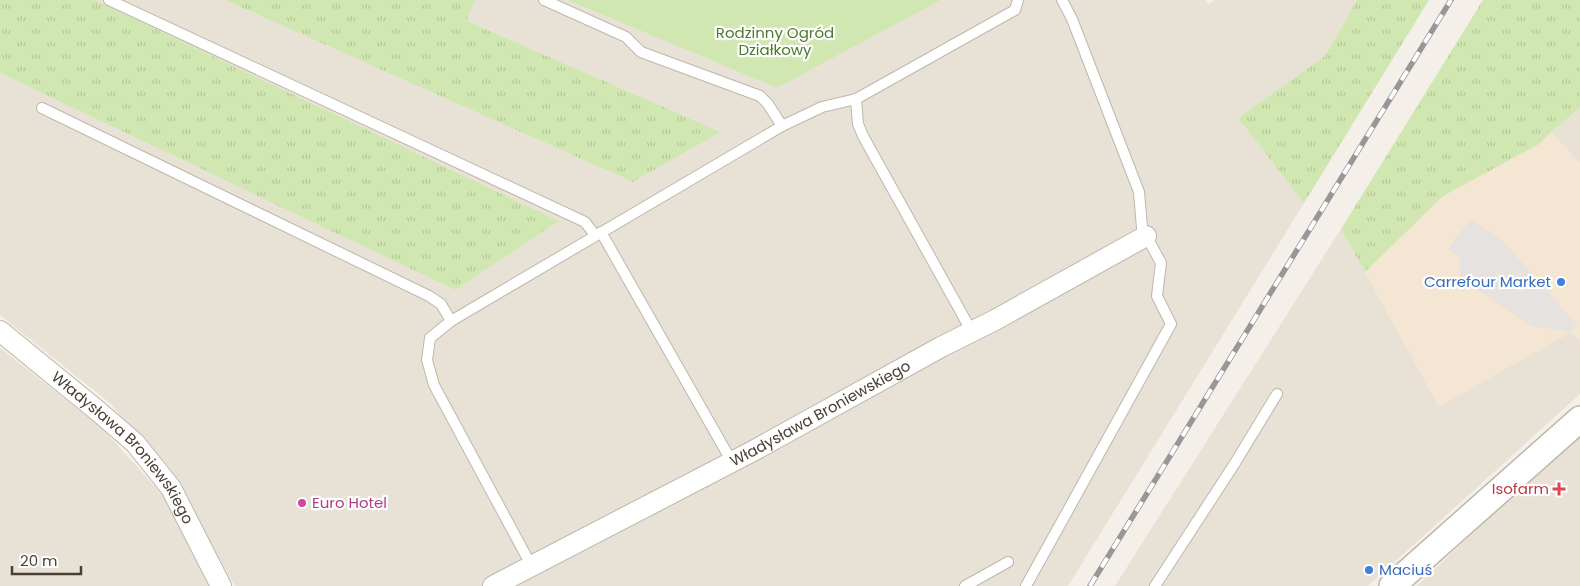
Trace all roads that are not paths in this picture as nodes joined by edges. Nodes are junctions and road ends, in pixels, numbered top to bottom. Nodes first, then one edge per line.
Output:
1 (109, 0) edge
2 (544, 0) edge
3 (1018, 0) edge
4 (1062, 0) edge
5 (856, 98) junction
6 (42, 108) dead end
7 (782, 126) junction
8 (598, 234) junction
9 (1146, 236) junction
10 (451, 321) junction
11 (0, 331) edge
12 (972, 332) junction
13 (1277, 394) dead end
14 (1580, 419) edge
15 (732, 462) junction
16 (1008, 562) dead end
17 (531, 565) junction
18 (221, 586) edge
19 (493, 586) edge
20 (965, 586) edge
21 (1026, 586) edge
22 (1155, 586) edge
23 (1392, 586) edge

1 - 8 lane
2 - 7 lane
3 - 5 lane
4 - 9 lane
5 - 7 lane
5 - 12 lane
6 - 10 lane
7 - 8 lane
8 - 10 lane
8 - 15 lane
9 - 12 street, Władysława Broniewskiego
9 - 21 lane
10 - 17 lane
11 - 18 street, Władysława Broniewskiego
12 - 15 street, Władysława Broniewskiego
13 - 22 lane
14 - 23 street
15 - 17 street, Władysława Broniewskiego
16 - 20 lane
17 - 19 street, Władysława Broniewskiego

